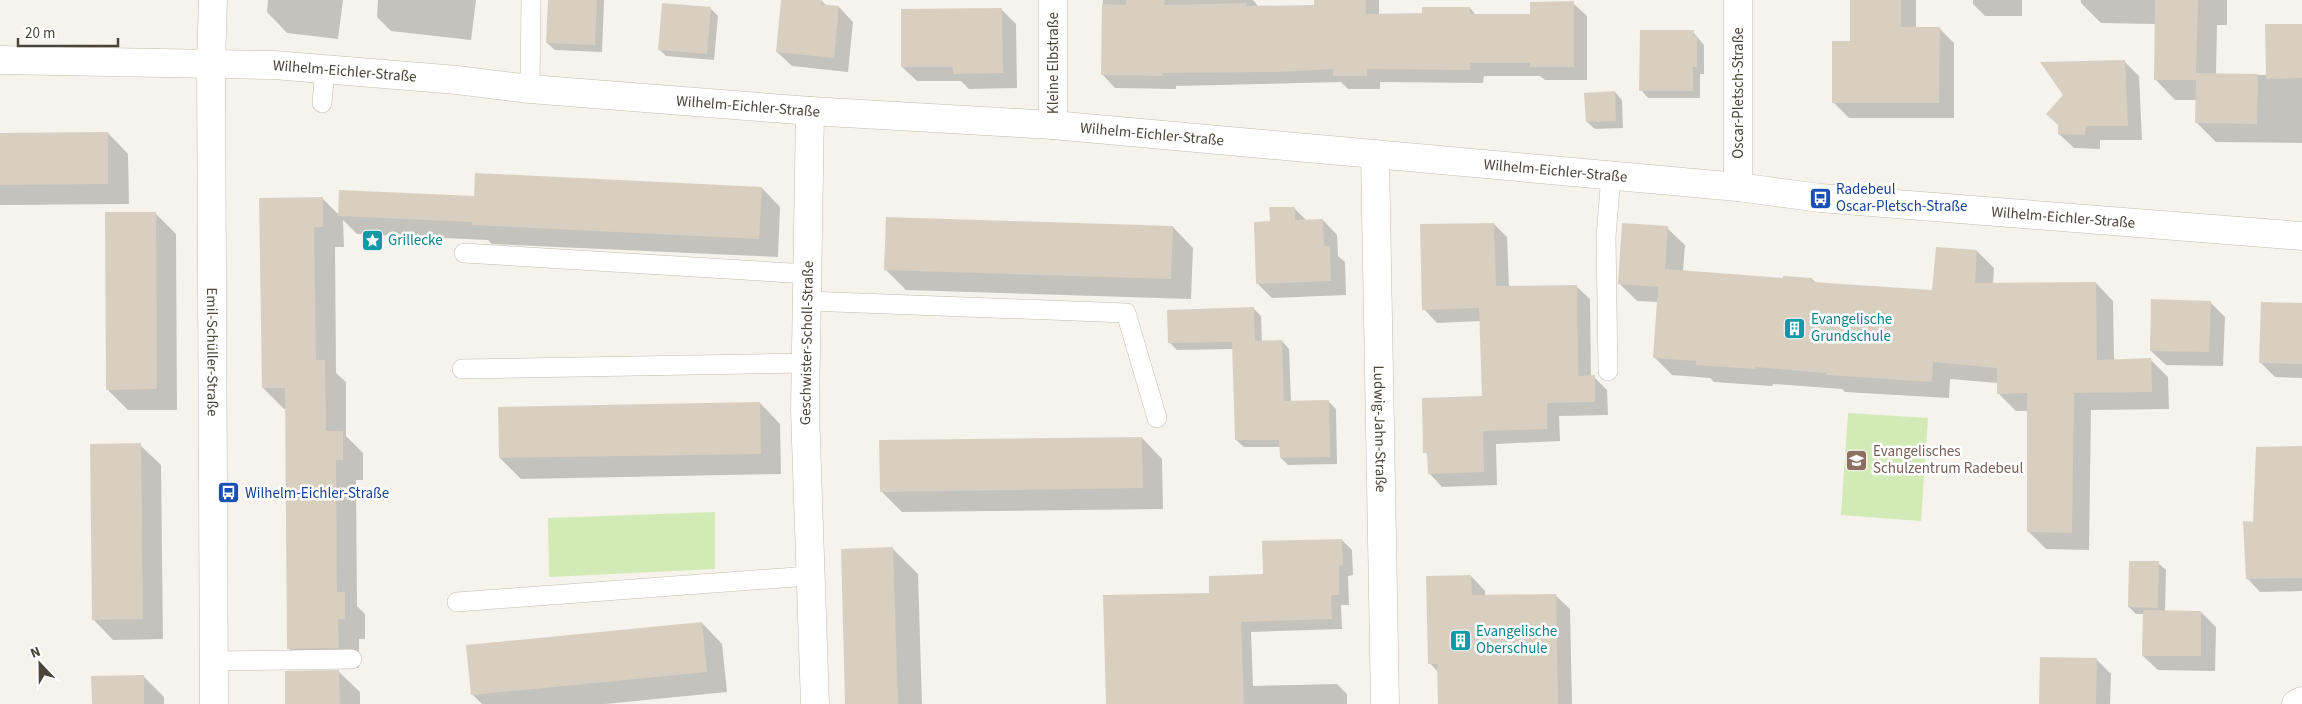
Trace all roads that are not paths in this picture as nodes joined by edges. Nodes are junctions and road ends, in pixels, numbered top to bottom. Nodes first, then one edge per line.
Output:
1 (213, 0) edge
2 (532, 0) edge
3 (1053, 0) edge
4 (1738, 0) edge
5 (0, 60) edge
6 (211, 63) junction
7 (325, 69) junction
8 (530, 88) junction
9 (322, 103) dead end
10 (810, 110) junction
11 (1053, 125) junction
12 (1376, 154) junction
13 (1611, 175) junction
14 (1738, 187) junction
15 (2302, 236) edge
16 (464, 253) dead end
17 (808, 288) junction
18 (806, 363) junction
19 (462, 369) dead end
20 (1608, 371) dead end
21 (1157, 418) dead end
22 (809, 576) junction
23 (457, 602) dead end
24 (352, 660) dead end
25 (214, 661) junction
26 (2302, 701) edge
27 (214, 704) edge
28 (815, 704) edge
29 (1385, 704) edge
30 (2296, 704) edge

1 - 6 street, Emil-Schüller-Straße
2 - 8 lane
3 - 11 street, Kleine Elbstraße
4 - 14 street, Oscar-Pletsch-Straße
5 - 6 street, Wilhelm-Eichler-Straße
6 - 7 street, Wilhelm-Eichler-Straße
6 - 25 street, Emil-Schüller-Straße
7 - 8 street, Wilhelm-Eichler-Straße
7 - 9 lane
8 - 10 street, Wilhelm-Eichler-Straße
10 - 11 street, Wilhelm-Eichler-Straße
10 - 17 street, Geschwister-Scholl-Straße
11 - 12 street, Wilhelm-Eichler-Straße
12 - 13 street, Wilhelm-Eichler-Straße
12 - 29 street, Ludwig-Jahn-Straße
13 - 14 street, Wilhelm-Eichler-Straße
13 - 20 lane
14 - 15 street, Wilhelm-Eichler-Straße
16 - 17 lane
17 - 18 street, Geschwister-Scholl-Straße
17 - 21 lane
18 - 19 lane
18 - 22 street, Geschwister-Scholl-Straße
22 - 23 lane
22 - 28 street, Geschwister-Scholl-Straße
24 - 25 lane
25 - 27 street, Emil-Schüller-Straße
26 - 30 street

